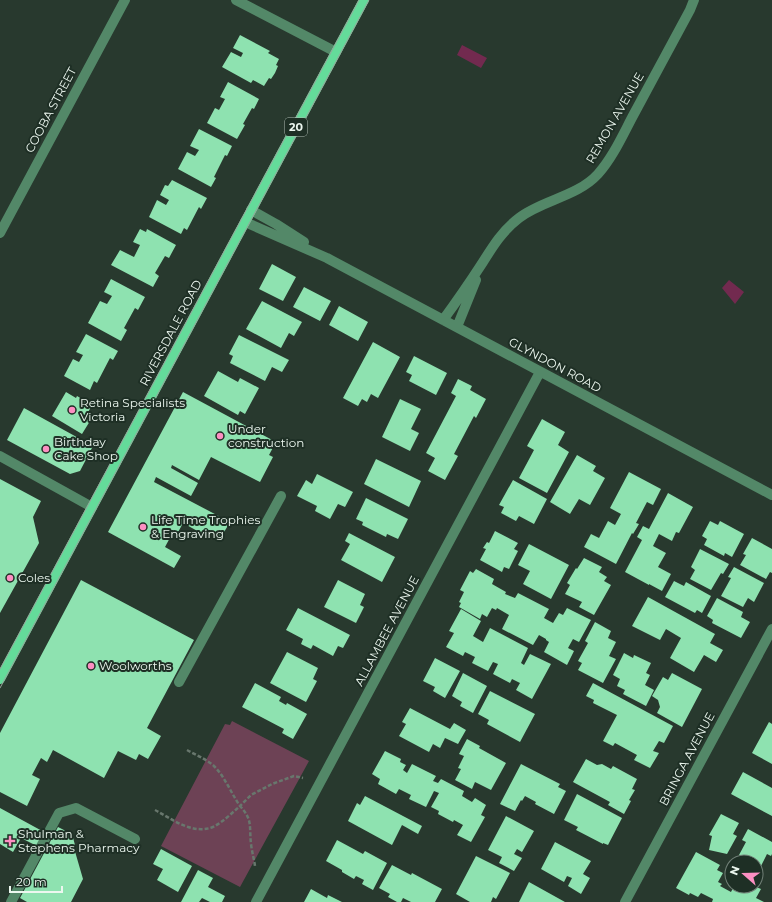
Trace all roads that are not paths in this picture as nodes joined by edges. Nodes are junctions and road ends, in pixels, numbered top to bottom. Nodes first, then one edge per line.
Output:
1 (125, 0) edge
2 (236, 0) edge
3 (364, 0) edge
4 (695, 0) edge
5 (336, 52) junction
6 (252, 210) junction
7 (245, 222) junction
8 (0, 233) edge
9 (327, 258) junction
10 (484, 261) junction
11 (443, 320) junction
12 (457, 327) junction
13 (540, 372) junction
14 (0, 456) edge
15 (772, 495) edge
16 (281, 496) dead end
17 (92, 507) junction
18 (772, 629) edge
19 (0, 679) edge
20 (179, 682) dead end
21 (135, 840) dead end
22 (12, 902) edge
23 (256, 902) edge
24 (625, 902) edge

1 - 8 street, COOBA STREET
2 - 5 street
3 - 5 main road, RIVERSDALE ROAD / 20
4 - 10 street, REMON AVENUE
5 - 6 main road, RIVERSDALE ROAD / 20
6 - 7 main road, RIVERSDALE ROAD / 20
6 - 9 street, GLYNDON ROAD
7 - 9 street, GLYNDON ROAD
7 - 17 main road, RIVERSDALE ROAD / 20
9 - 11 street, GLYNDON ROAD
10 - 11 street, REMON AVENUE
10 - 12 street, REMON AVENUE
11 - 12 street, GLYNDON ROAD
12 - 13 street, GLYNDON ROAD
13 - 15 street, GLYNDON ROAD
13 - 23 street, ALLAMBEE AVENUE
14 - 17 street
16 - 20 street
17 - 19 main road, RIVERSDALE ROAD / 20
18 - 24 street, BRINGA AVENUE
21 - 22 street

